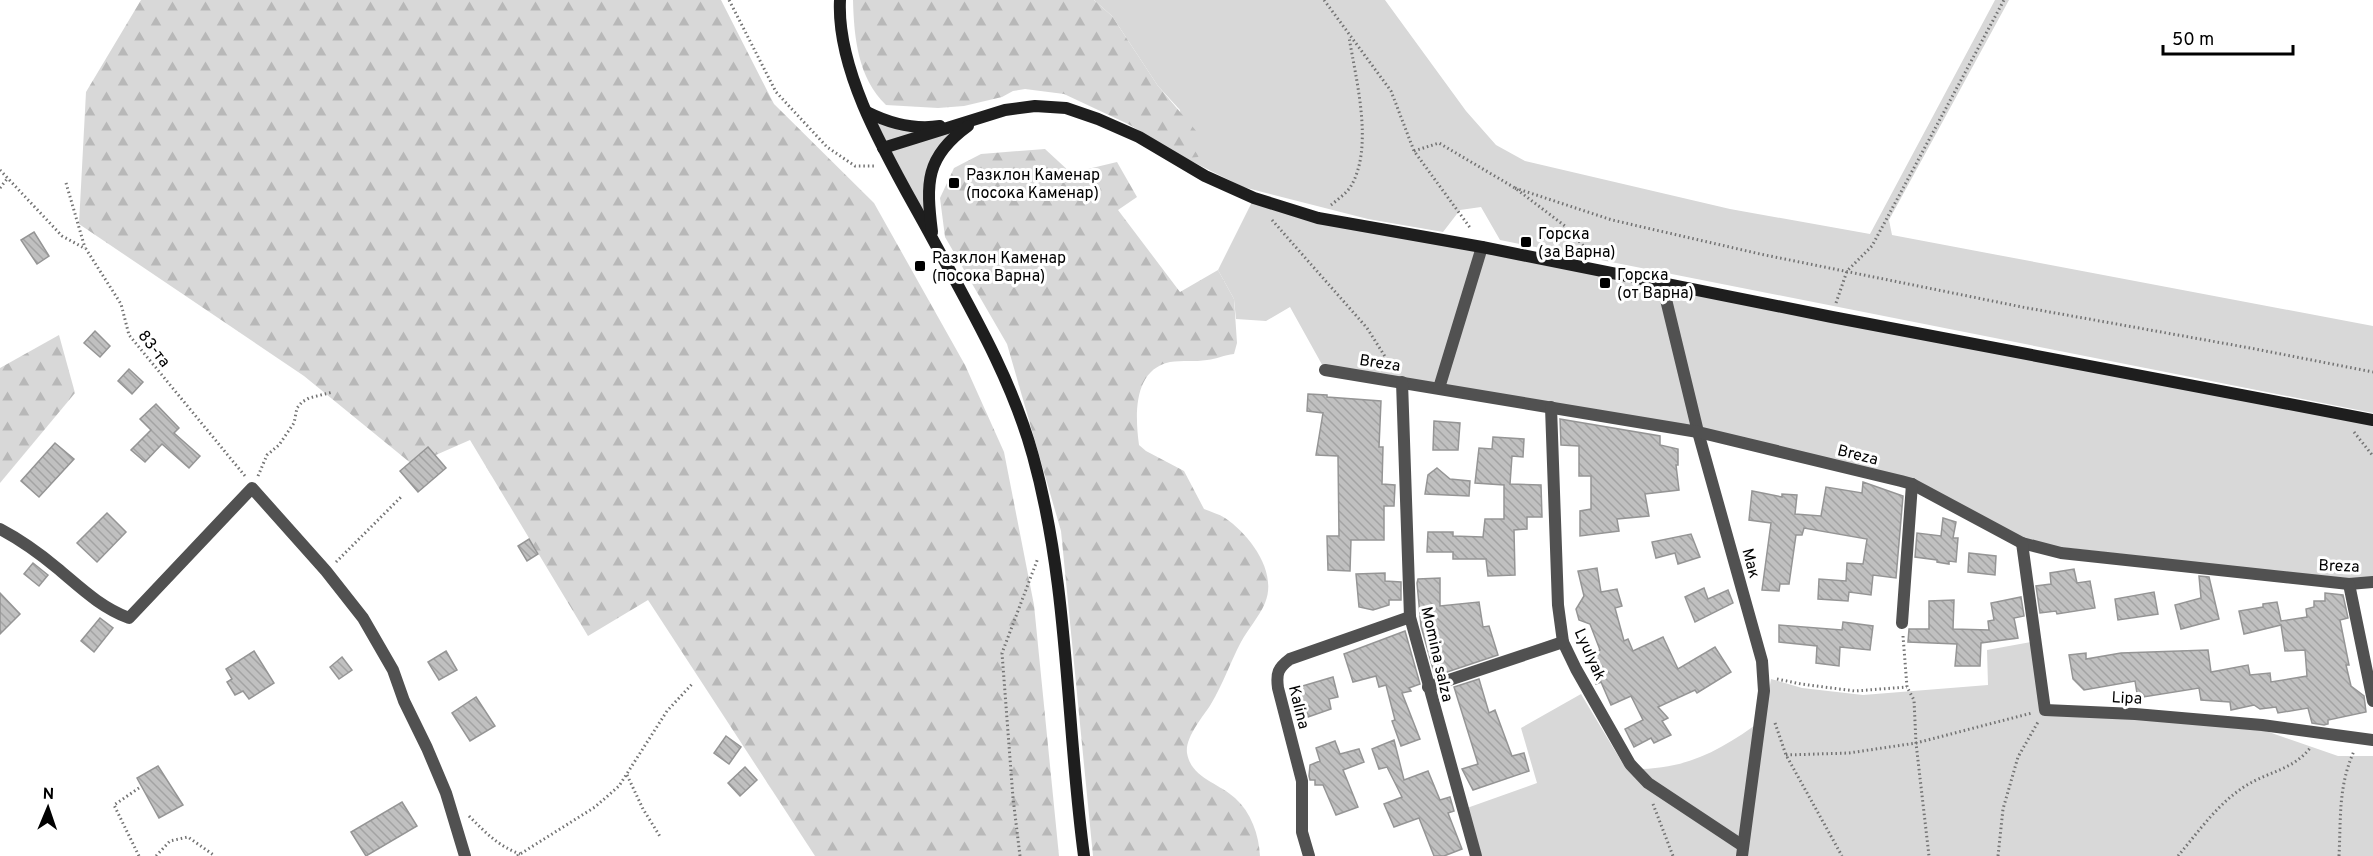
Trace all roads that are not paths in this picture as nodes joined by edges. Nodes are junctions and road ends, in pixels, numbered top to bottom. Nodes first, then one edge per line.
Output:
1 (840, 0) edge
2 (867, 112) junction
3 (977, 120) junction
4 (884, 148) junction
5 (933, 239) junction
6 (1482, 247) junction
7 (1662, 283) junction
8 (1325, 370) dead end
9 (1402, 382) junction
10 (1439, 388) junction
11 (1551, 407) junction
12 (2373, 420) edge
13 (1698, 432) junction
14 (1912, 484) junction
15 (0, 529) edge
16 (2022, 543) junction
17 (2373, 582) edge
18 (2349, 584) junction
19 (1410, 618) junction
20 (1902, 623) road end
21 (1563, 642) junction
22 (1428, 687) junction
23 (2373, 701) edge
24 (2373, 740) edge
25 (1743, 851) edge
26 (465, 856) edge
27 (1084, 856) edge
28 (1310, 856) edge
29 (1476, 856) edge

1 - 2 street
2 - 3 street
2 - 4 street
3 - 4 street
3 - 5 street
3 - 6 street
4 - 5 street
5 - 27 street
6 - 7 street
6 - 10 street
7 - 12 street
7 - 13 street, Мак
8 - 9 street, Breza
9 - 10 street, Breza
9 - 19 street, Momina salza
10 - 11 street, Breza
11 - 13 street, Breza
11 - 21 street, Lyulyak
13 - 14 street, Breza
13 - 25 street, Мак
14 - 16 street, Breza
14 - 20 street
15 - 26 street
16 - 18 street, Breza
16 - 24 street, Lipa
17 - 18 street, Breza
18 - 23 street
19 - 22 street, Momina salza
19 - 28 street, Kalina
21 - 22 street
21 - 25 street, Lyulyak
22 - 29 street, Momina salza

